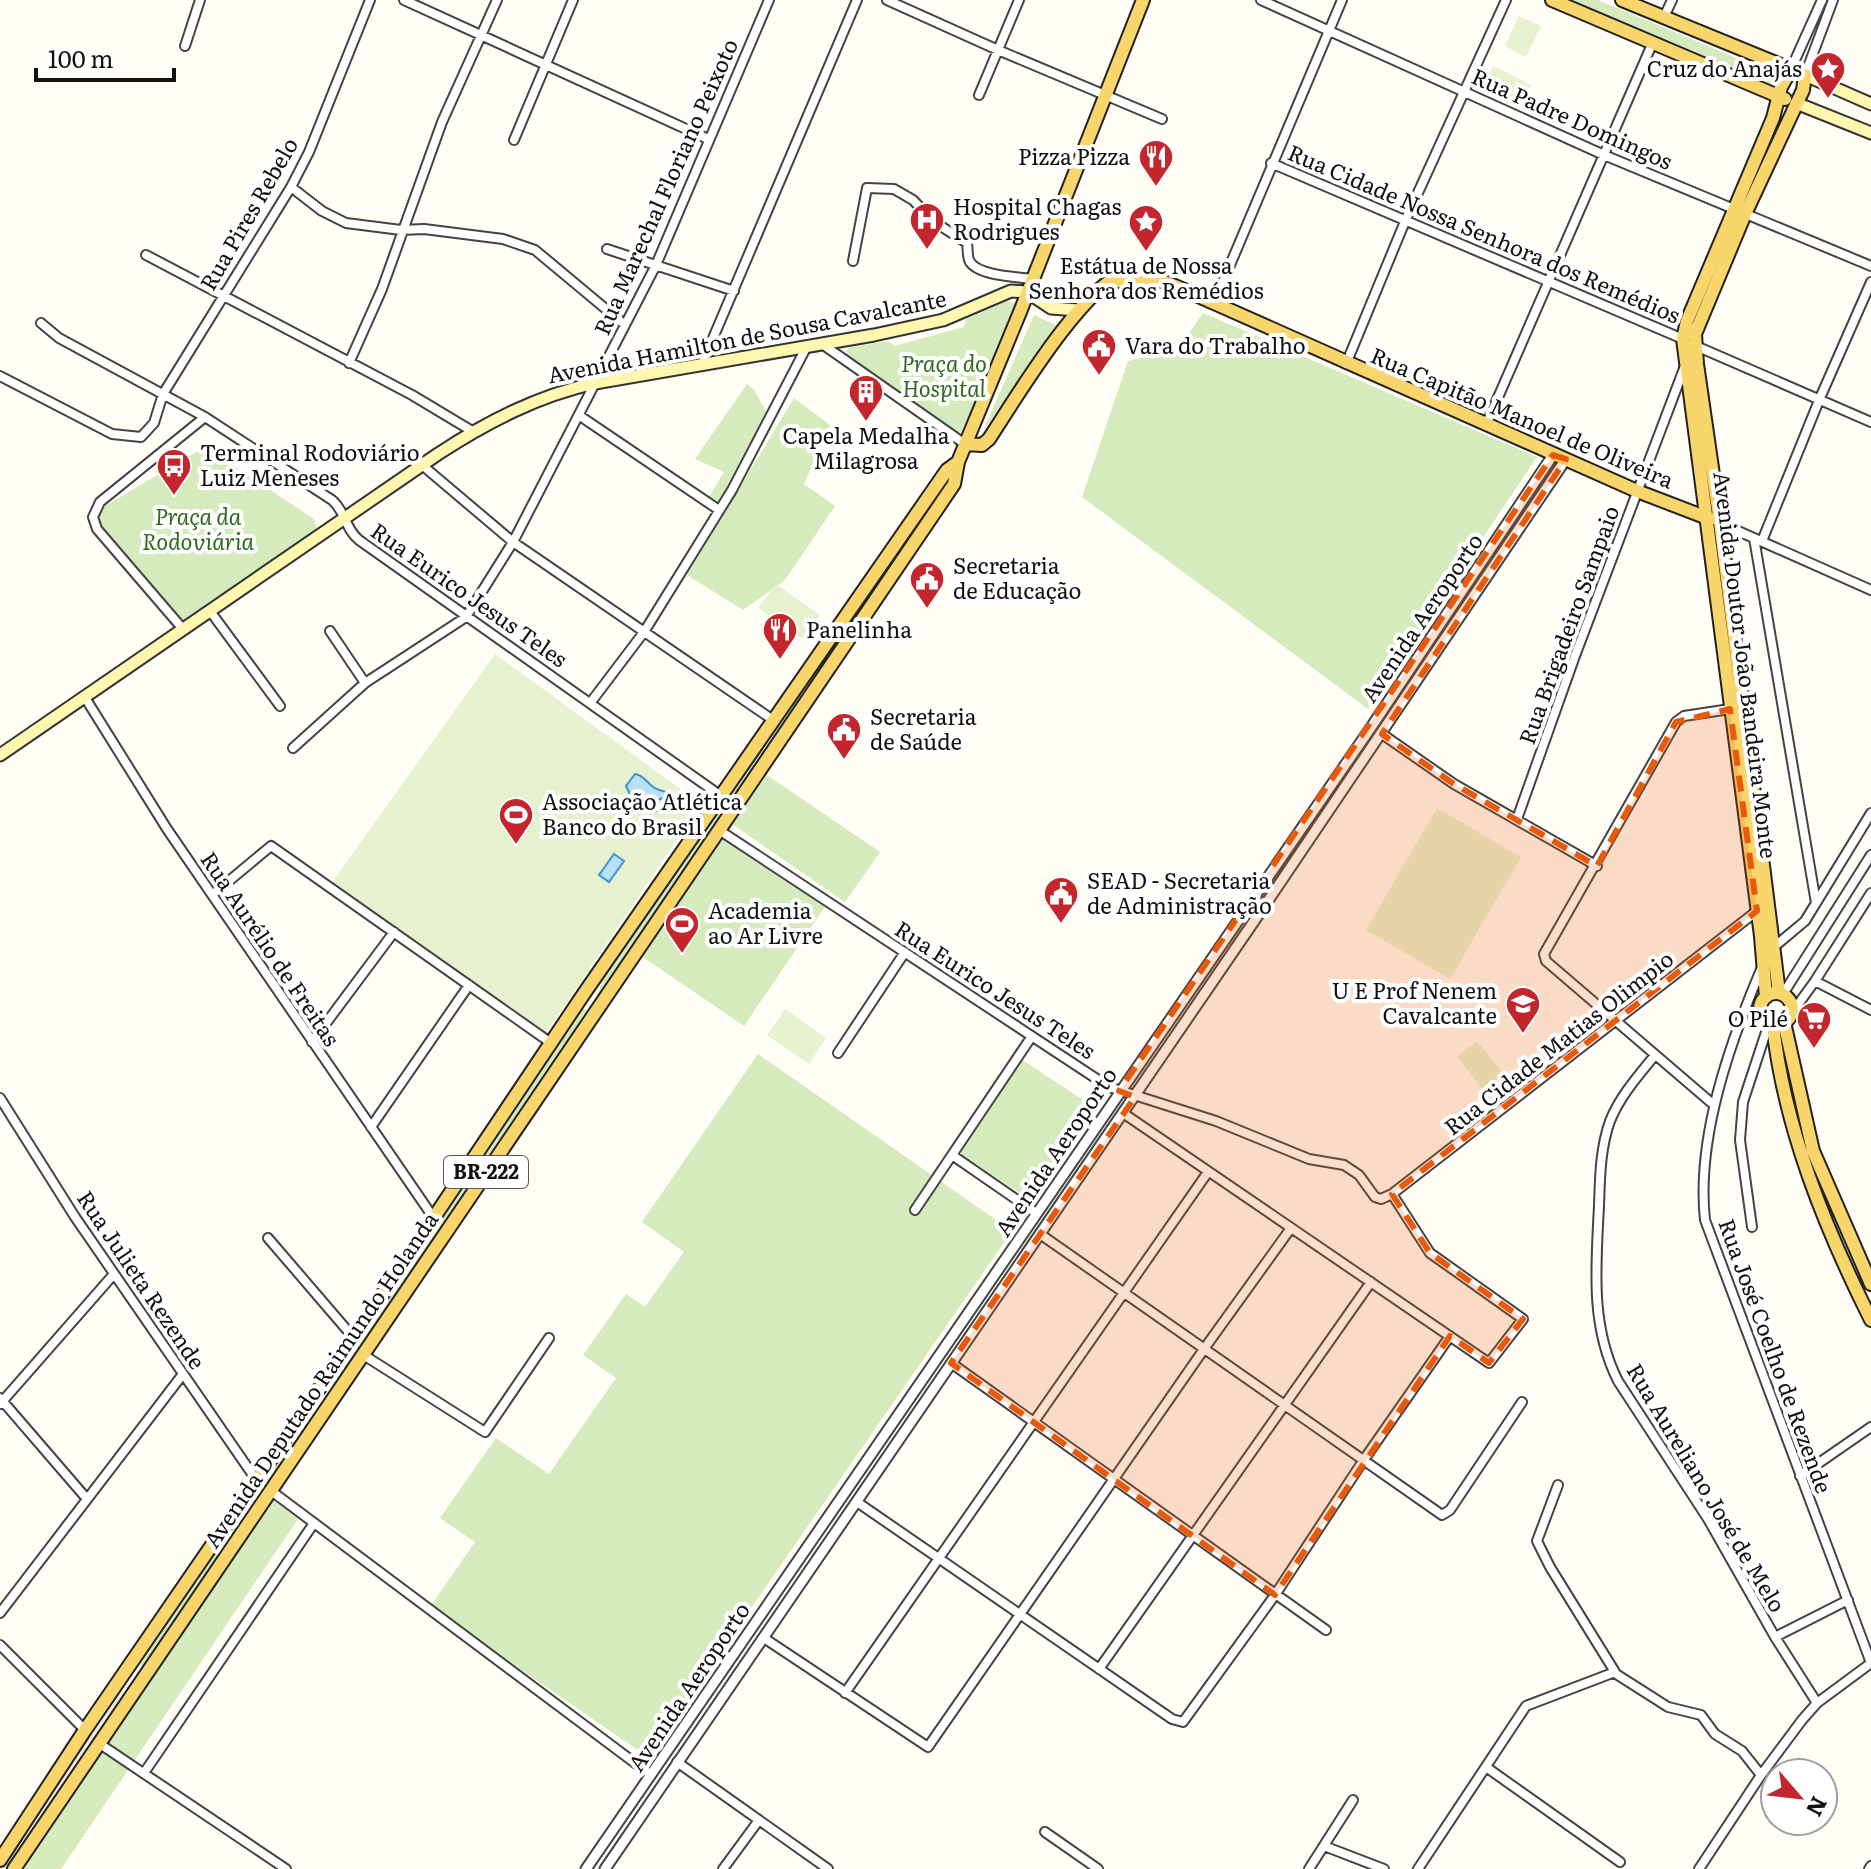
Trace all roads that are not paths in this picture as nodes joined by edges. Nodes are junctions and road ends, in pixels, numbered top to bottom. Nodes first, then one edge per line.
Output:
1 (200, 0) edge
2 (370, 0) edge
3 (404, 0) edge
4 (497, 0) edge
5 (573, 0) edge
6 (769, 0) edge
7 (857, 0) edge
8 (887, 0) edge
9 (1019, 0) edge
10 (1143, 0) edge
11 (1261, 0) edge
12 (1342, 0) edge
13 (1506, 0) edge
14 (1552, 0) edge
15 (1622, 0) edge
16 (1672, 0) edge
17 (1822, 0) edge
18 (1833, 0) edge
19 (1664, 17) junction
20 (1328, 32) junction
21 (481, 37) junction
22 (1653, 42) junction
23 (185, 46) dead end
24 (998, 50) junction
25 (546, 66) junction
26 (1791, 69) junction
27 (1805, 75) junction
28 (1463, 91) junction
29 (979, 95) dead end
30 (1779, 96) junction
31 (1105, 97) junction
32 (1796, 103) junction
33 (1871, 104) edge
34 (1162, 119) dead end
35 (1871, 133) edge
36 (708, 139) junction
37 (514, 140) dead end
38 (1604, 155) junction
39 (1271, 163) junction
40 (291, 187) junction
41 (1739, 212) junction
42 (1406, 219) junction
43 (401, 230) junction
44 (607, 249) dead end
45 (146, 255) dead end
46 (853, 261) dead end
47 (656, 265) junction
48 (1871, 266) edge
49 (1032, 279) junction
50 (1549, 282) junction
51 (1871, 282) edge
52 (734, 291) junction
53 (1027, 292) junction
54 (222, 296) junction
55 (1214, 303) junction
56 (1699, 307) junction
57 (1051, 308) junction
58 (1078, 310) junction
59 (41, 323) dead end
60 (625, 325) junction
61 (1062, 331) junction
62 (1683, 339) junction
63 (822, 344) junction
64 (807, 346) junction
65 (1696, 346) junction
66 (349, 363) junction
67 (702, 364) junction
68 (1346, 364) junction
69 (1691, 365) junction
70 (0, 376) edge
71 (595, 383) junction
72 (163, 394) junction
73 (1820, 398) junction
74 (1698, 407) junction
75 (580, 416) junction
76 (205, 417) junction
77 (1871, 422) edge
78 (1486, 425) junction
79 (472, 431) junction
80 (965, 444) junction
81 (1553, 455) junction
82 (1566, 459) junction
83 (422, 465) junction
84 (954, 469) junction
85 (1637, 491) junction
86 (719, 510) junction
87 (346, 517) junction
88 (1706, 518) junction
89 (1720, 523) junction
90 (1758, 539) junction
91 (513, 542) junction
92 (1871, 590) edge
93 (210, 611) junction
94 (466, 617) junction
95 (182, 628) junction
96 (330, 631) dead end
97 (644, 632) junction
98 (365, 683) junction
99 (84, 696) junction
100 (591, 702) junction
101 (280, 706) dead end
102 (1730, 709) junction
103 (773, 720) junction
104 (1382, 734) junction
105 (293, 748) dead end
106 (0, 755) edge
107 (721, 796) junction
108 (1871, 813) edge
109 (1517, 819) junction
110 (719, 830) junction
111 (1871, 855) edge
112 (1597, 866) junction
113 (1871, 893) edge
114 (212, 895) junction
115 (1816, 903) junction
116 (1757, 911) junction
117 (394, 932) junction
118 (1774, 947) junction
119 (905, 952) junction
120 (1764, 964) junction
121 (1815, 981) junction
122 (469, 985) junction
123 (585, 992) junction
124 (1776, 995) junction
125 (599, 1005) junction
126 (1871, 1010) edge
127 (1779, 1021) junction
128 (1616, 1022) junction
129 (1032, 1036) junction
130 (312, 1042) junction
131 (551, 1043) junction
132 (838, 1053) dead end
133 (1655, 1055) junction
134 (1119, 1091) junction
135 (1133, 1097) junction
136 (0, 1098) edge
137 (1714, 1105) junction
138 (1123, 1113) junction
139 (371, 1127) junction
140 (952, 1155) junction
141 (1208, 1172) junction
142 (1392, 1194) junction
143 (1381, 1199) joint
144 (915, 1210) dead end
145 (1036, 1213) junction
146 (433, 1217) junction
147 (1752, 1227) dead end
148 (1291, 1228) junction
149 (1040, 1234) junction
150 (268, 1238) dead end
151 (114, 1274) junction
152 (1371, 1282) junction
153 (1871, 1284) edge
154 (1124, 1293) junction
155 (1871, 1320) edge
156 (1450, 1336) junction
157 (353, 1337) junction
158 (549, 1338) dead end
159 (1204, 1349) junction
160 (362, 1354) junction
161 (951, 1363) junction
162 (183, 1374) junction
163 (315, 1395) junction
164 (1, 1401) edge
165 (1522, 1402) dead end
166 (327, 1406) junction
167 (1285, 1406) junction
168 (1034, 1422) junction
169 (1871, 1427) edge
170 (1363, 1461) junction
171 (1800, 1476) junction
172 (1114, 1479) junction
173 (257, 1481) junction
174 (1558, 1485) dead end
175 (270, 1490) junction
176 (87, 1499) junction
177 (857, 1502) junction
178 (314, 1523) junction
179 (1192, 1535) junction
180 (940, 1559) junction
181 (1275, 1595) junction
182 (1848, 1600) junction
183 (0, 1613) edge
184 (1019, 1614) junction
185 (1326, 1630) dead end
186 (1775, 1637) junction
187 (764, 1638) junction
188 (0, 1645) edge
189 (1871, 1663) edge
190 (1099, 1669) junction
191 (1614, 1672) junction
192 (123, 1673) junction
193 (140, 1685) junction
194 (845, 1693) junction
195 (1817, 1703) junction
196 (85, 1730) junction
197 (100, 1744) junction
198 (1775, 1757) edge
199 (677, 1762) junction
200 (1486, 1767) junction
201 (1759, 1772) edge
202 (144, 1773) junction
203 (651, 1775) junction
204 (1759, 1778) edge
205 (1353, 1800) dead end
206 (759, 1820) junction
207 (1045, 1832) dead end
208 (1324, 1846) junction
209 (1, 1855) edge
210 (1620, 1862) dead end
211 (14, 1869) edge
212 (286, 1869) edge
213 (586, 1869) edge
214 (605, 1869) edge
215 (723, 1869) edge
216 (828, 1869) edge
217 (1098, 1869) edge
218 (1309, 1869) edge
219 (1384, 1869) edge
220 (1418, 1869) edge
221 (1699, 1869) edge

1 - 23 street
2 - 40 street, Rua Pires Rebelo
3 - 21 street
4 - 21 street
5 - 25 street
6 - 36 street, Rua Marechal Floriano Peixoto
7 - 52 street
8 - 24 street
9 - 24 street
10 - 31 main road, BR-222
11 - 20 street, Rua Padre Domingos
12 - 20 street
13 - 28 street
14 - 22 main road
15 - 19 main road
16 - 19 street
17 - 26 street
18 - 27 street
19 - 26 main road
20 - 28 street, Rua Padre Domingos
20 - 39 street
21 - 25 street
21 - 43 street
22 - 30 main road
22 - 38 street
24 - 29 street
24 - 31 street
25 - 36 street
25 - 37 street
26 - 27 main road
26 - 30 main road
27 - 32 main road
27 - 33 main road
28 - 38 street, Rua Padre Domingos
28 - 42 street
30 - 32 main road
30 - 41 main road
31 - 34 street
31 - 49 main road, BR-222
32 - 35 main road
32 - 41 main road
36 - 47 street, Rua Marechal Floriano Peixoto
38 - 41 street, Rua Padre Domingos
38 - 50 street
39 - 42 street, Rua Cidade Nossa Senhora dos Remédios
39 - 55 street
40 - 43 street
40 - 54 street, Rua Pires Rebelo
41 - 48 street, Rua Padre Domingos
41 - 56 main road
42 - 50 street, Rua Cidade Nossa Senhora dos Remédios
42 - 68 street
43 - 60 street
43 - 66 street
44 - 47 street
45 - 54 street
46 - 49 street
47 - 52 street
47 - 60 street, Rua Marechal Floriano Peixoto
49 - 53 main road, BR-222
50 - 62 street, Rua Cidade Nossa Senhora dos Remédios
50 - 78 street
51 - 73 street
52 - 67 street
53 - 57 main road
53 - 63 main road, Avenida Hamilton de Sousa Cavalcante
53 - 80 main road, BR-222
54 - 66 street
54 - 72 street, Rua Pires Rebelo
55 - 58 main road, Rua Capitão Manoel de Oliveira
55 - 68 main road, Rua Capitão Manoel de Oliveira
56 - 62 main road
56 - 65 main road, Avenida Doutor João Bandeira Monte
57 - 58 main road
57 - 61 main road
58 - 61 main road
59 - 72 street, Rua Eurico Jesus Teles
60 - 71 street, Rua Marechal Floriano Peixoto
61 - 80 main road
62 - 69 main road, Avenida Doutor João Bandeira Monte
63 - 64 main road, Avenida Hamilton de Sousa Cavalcante
63 - 80 street
64 - 67 main road, Avenida Hamilton de Sousa Cavalcante
64 - 86 street
65 - 69 main road, Avenida Doutor João Bandeira Monte
65 - 73 street, Rua Cidade Nossa Senhora dos Remédios
66 - 79 street
67 - 71 main road, Avenida Hamilton de Sousa Cavalcante
68 - 78 main road, Rua Capitão Manoel de Oliveira
69 - 74 main road, Avenida Doutor João Bandeira Monte
69 - 85 street, Rua Brigadeiro Sampaio
70 - 72 street, Rua Pires Rebelo
71 - 75 street, Rua Marechal Floriano Peixoto
71 - 79 main road, Avenida Hamilton de Sousa Cavalcante
72 - 76 street, Rua Eurico Jesus Teles
73 - 77 street, Rua Cidade Nossa Senhora dos Remédios
73 - 90 street
74 - 88 main road, Avenida Doutor João Bandeira Monte
74 - 89 main road, Avenida Doutor João Bandeira Monte
75 - 86 street
75 - 91 street, Rua Marechal Floriano Peixoto
76 - 87 street, Rua Eurico Jesus Teles
76 - 95 street
78 - 81 main road, Rua Capitão Manoel de Oliveira
79 - 83 main road, Avenida Hamilton de Sousa Cavalcante
80 - 84 main road, BR-222
81 - 82 main road, Rua Capitão Manoel de Oliveira
81 - 134 street, Avenida Aeroporto
82 - 85 main road, Rua Capitão Manoel de Oliveira
82 - 104 street, Avenida Aeroporto
83 - 87 main road, Avenida Hamilton de Sousa Cavalcante
83 - 91 street
84 - 103 main road, Avenida Deputado Raimundo Holanda / BR-222
84 - 110 main road, Avenida Deputado Raimundo Holanda / BR-222
85 - 88 main road, Rua Capitão Manoel de Oliveira
85 - 109 street, Rua Brigadeiro Sampaio
86 - 97 street
87 - 93 main road, Avenida Hamilton de Sousa Cavalcante
87 - 94 street, Rua Eurico Jesus Teles
88 - 89 main road, Rua Capitão Manoel de Oliveira
88 - 102 main road, Avenida Doutor João Bandeira Monte
89 - 90 street, Rua Capitão Manoel de Oliveira
89 - 118 main road, Avenida Doutor João Bandeira Monte
90 - 92 street, Rua Capitão Manoel de Oliveira
90 - 115 street
91 - 94 street, Rua Marechal Floriano Peixoto
91 - 97 street
93 - 95 main road, Avenida Hamilton de Sousa Cavalcante
93 - 101 street
94 - 98 street, Rua Marechal Floriano Peixoto
94 - 100 street, Rua Eurico Jesus Teles
95 - 99 main road, Avenida Hamilton de Sousa Cavalcante
96 - 98 street
97 - 100 street
97 - 103 street
98 - 105 street, Rua Marechal Floriano Peixoto
99 - 106 main road, Avenida Hamilton de Sousa Cavalcante
99 - 114 street, Rua Aurélio de Freitas
100 - 107 street, Rua Eurico Jesus Teles
102 - 112 street
102 - 116 main road, Avenida Doutor João Bandeira Monte
103 - 107 main road, Avenida Deputado Raimundo Holanda / BR-222
104 - 109 street
104 - 135 street, Avenida Aeroporto
107 - 123 main road, Avenida Deputado Raimundo Holanda / BR-222
108 - 115 street
109 - 112 street
110 - 119 street, Rua Eurico Jesus Teles
110 - 125 main road, Avenida Deputado Raimundo Holanda / BR-222
111 - 124 street
112 - 128 street
113 - 121 street, Rua José Coelho de Rezende
114 - 117 street
114 - 130 street, Rua Aurélio de Freitas
115 - 118 street
116 - 120 main road, Avenida Doutor João Bandeira Monte
116 - 128 street, Rua Cidade Matias Olimpio
117 - 122 street
117 - 130 street
118 - 124 main road, Avenida Doutor João Bandeira Monte
119 - 129 street, Rua Eurico Jesus Teles
119 - 132 street
120 - 124 main road, Avenida Doutor João Bandeira Monte
120 - 137 street, Rua José Coelho de Rezende
121 - 126 street
121 - 127 street, Rua José Coelho de Rezende
122 - 131 street
122 - 139 street
123 - 125 main road
123 - 131 main road, Avenida Deputado Raimundo Holanda / BR-222
124 - 127 main road
124 - 127 main road
125 - 160 main road, Avenida Deputado Raimundo Holanda / BR-222
127 - 147 street, Rua José Coelho de Rezende
127 - 153 main road
127 - 155 main road
128 - 133 street
128 - 142 street, Rua Cidade Matias Olimpio
129 - 134 street, Rua Eurico Jesus Teles
129 - 140 street
130 - 139 street, Rua Aurélio de Freitas
131 - 146 main road, Avenida Deputado Raimundo Holanda / BR-222
133 - 137 street
133 - 186 street, Rua Aureliano José de Melo
134 - 135 street, Rua Eurico Jesus Teles
134 - 145 street, Avenida Aeroporto
135 - 138 street, Avenida Aeroporto
135 - 143 street, Rua Eurico Jesus Teles
136 - 151 street, Rua Julieta Rezende
137 - 171 street, Rua José Coelho de Rezende
138 - 141 street
138 - 149 street, Avenida Aeroporto
139 - 146 street, Rua Aurélio de Freitas
140 - 144 street
140 - 145 street
141 - 148 street
141 - 154 street
142 - 143 street, Rua Cidade Matias Olimpio
142 - 156 street
145 - 203 street, Avenida Aeroporto
146 - 157 main road, Avenida Deputado Raimundo Holanda / BR-222
148 - 152 street
148 - 159 street
149 - 154 street
149 - 161 street, Avenida Aeroporto
150 - 157 street
151 - 162 street, Rua Julieta Rezende
151 - 164 street
152 - 156 street
152 - 167 street
154 - 159 street
154 - 168 street
156 - 170 street
157 - 163 main road, Avenida Deputado Raimundo Holanda / BR-222
158 - 160 street
159 - 167 street
159 - 172 street
160 - 166 main road, Avenida Deputado Raimundo Holanda / BR-222
161 - 168 street
161 - 177 street, Avenida Aeroporto
162 - 173 street, Rua Julieta Rezende
162 - 176 street
163 - 166 main road
163 - 173 main road, Avenida Deputado Raimundo Holanda / BR-222
164 - 176 street
165 - 170 street
166 - 175 main road, Avenida Deputado Raimundo Holanda / BR-222
167 - 170 street
167 - 179 street
168 - 172 street
168 - 180 street
169 - 171 street
170 - 181 street
171 - 182 street, Rua José Coelho de Rezende
172 - 179 street
172 - 184 street
173 - 192 main road, Avenida Deputado Raimundo Holanda / BR-222
174 - 191 street
175 - 178 street
175 - 193 main road, Avenida Deputado Raimundo Holanda / BR-222
176 - 183 street
177 - 180 street
177 - 187 street, Avenida Aeroporto
178 - 202 street
178 - 203 street
179 - 181 street
179 - 190 street
180 - 184 street
180 - 194 street
181 - 185 street
181 - 190 street
182 - 186 street
182 - 189 street, Rua José Coelho de Rezende
184 - 190 street
184 - 194 street
186 - 195 street, Rua Aureliano José de Melo
187 - 194 street
187 - 199 street, Avenida Aeroporto
188 - 196 street
189 - 195 street
191 - 200 street
191 - 201 street
192 - 193 main road
192 - 196 main road, Avenida Deputado Raimundo Holanda / BR-222
193 - 197 main road, Avenida Deputado Raimundo Holanda / BR-222
195 - 198 street
196 - 209 main road, Avenida Deputado Raimundo Holanda / BR-222
197 - 202 street
197 - 211 main road, Avenida Deputado Raimundo Holanda / BR-222
199 - 206 street
199 - 214 street, Avenida Aeroporto
200 - 210 street
200 - 220 street
202 - 212 street
203 - 213 street, Avenida Aeroporto
204 - 221 street
205 - 208 street
206 - 215 street
206 - 216 street
207 - 217 street
208 - 218 street
208 - 219 street

